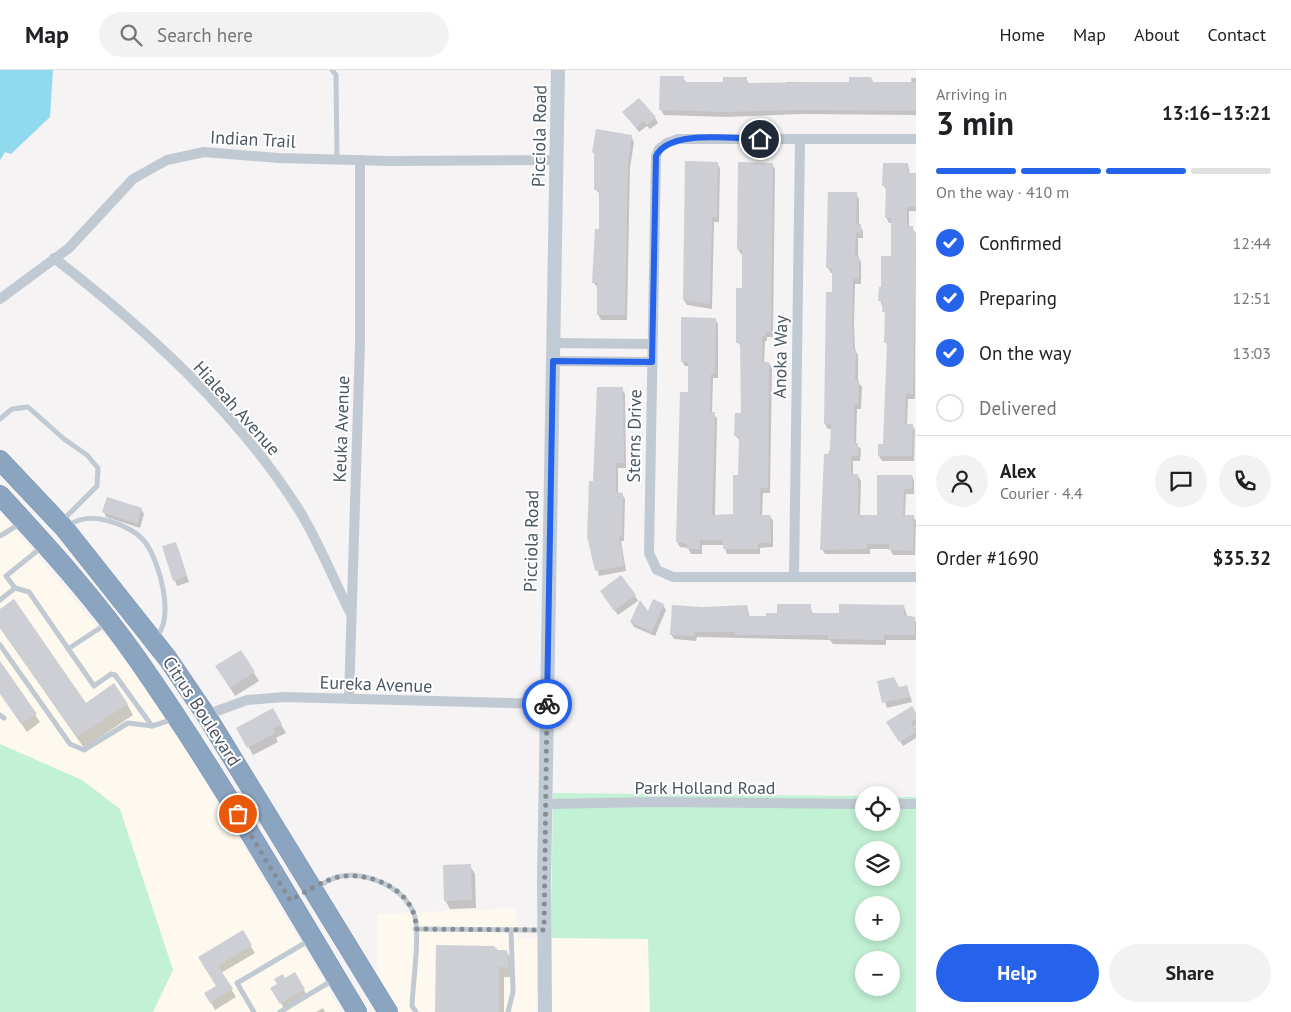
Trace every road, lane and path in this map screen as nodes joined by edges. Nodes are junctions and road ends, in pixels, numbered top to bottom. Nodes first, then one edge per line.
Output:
1 (332, 70) edge
2 (558, 70) edge
3 (800, 139) junction
4 (916, 140) edge
5 (337, 158) junction
6 (360, 160) junction
7 (557, 160) junction
8 (54, 258) junction
9 (0, 299) edge
10 (554, 343) junction
11 (652, 344) junction
12 (553, 361) junction
13 (652, 362) junction
14 (0, 419) edge
15 (3, 465) edge
16 (0, 494) edge
17 (25, 521) junction
18 (62, 526) junction
19 (0, 536) edge
20 (45, 545) junction
21 (794, 576) junction
22 (916, 577) edge
23 (15, 588) junction
24 (90, 598) junction
25 (0, 600) edge
26 (351, 616) junction
27 (109, 622) junction
28 (154, 640) junction
29 (0, 645) edge
30 (68, 649) junction
31 (349, 700) junction
32 (547, 704) junction
33 (206, 715) junction
34 (177, 718) junction
35 (152, 726) junction
36 (545, 804) junction
37 (855, 804) edge
38 (900, 804) edge
39 (916, 804) edge
40 (285, 843) junction
41 (301, 894) junction
42 (416, 929) junction
43 (511, 930) junction
44 (544, 930) junction
45 (306, 942) junction
46 (330, 982) junction
47 (254, 1012) edge
48 (280, 1012) edge
49 (357, 1012) edge
50 (388, 1012) edge
51 (416, 1012) edge
52 (508, 1012) edge
53 (545, 1012) edge

1 - 5 lane
2 - 7 street, Picciola Road
3 - 4 street, Sterns Drive
3 - 11 street, Sterns Drive
3 - 21 street, Anoka Way
5 - 6 street, Indian Trail
5 - 8 street, Indian Trail
6 - 7 street, Indian Trail
6 - 26 street, Keuka Avenue
7 - 10 street, Picciola Road
8 - 9 street, Indian Trail
8 - 26 street, Hialeah Avenue
10 - 11 street
10 - 12 street, Picciola Road
11 - 13 street, Sterns Drive
12 - 13 street
12 - 32 street, Picciola Road
13 - 21 street, Sterns Drive
14 - 18 lane
15 - 18 highway, Citrus Boulevard
16 - 17 highway, Citrus Boulevard
17 - 19 lane
17 - 20 highway, Citrus Boulevard
18 - 28 highway, Citrus Boulevard
18 - 28 lane
20 - 23 lane
20 - 24 highway, Citrus Boulevard
21 - 22 street, Sterns Drive
23 - 25 lane
23 - 30 lane
24 - 27 highway, Citrus Boulevard
24 - 33 highway
26 - 31 street, Keuka Avenue
27 - 30 lane
27 - 34 highway, Citrus Boulevard
28 - 33 highway, Citrus Boulevard
29 - 35 lane
30 - 35 lane
31 - 32 street, Eureka Avenue
31 - 33 street, Eureka Avenue
32 - 36 street, Picciola Road
33 - 40 highway, Citrus Boulevard
34 - 35 lane
34 - 40 highway
34 - 41 highway, Citrus Boulevard
36 - 37 street, Park Holland Road
36 - 44 street, Picciola Road
38 - 39 street
40 - 41 highway, Citrus Boulevard
41 - 42 lane
41 - 45 highway, Citrus Boulevard
41 - 50 highway, Citrus Boulevard
42 - 43 lane
42 - 51 lane
43 - 44 lane
43 - 52 lane
44 - 53 street, Picciola Road
45 - 46 highway, Citrus Boulevard
45 - 47 lane
46 - 48 lane
46 - 49 highway, Citrus Boulevard

